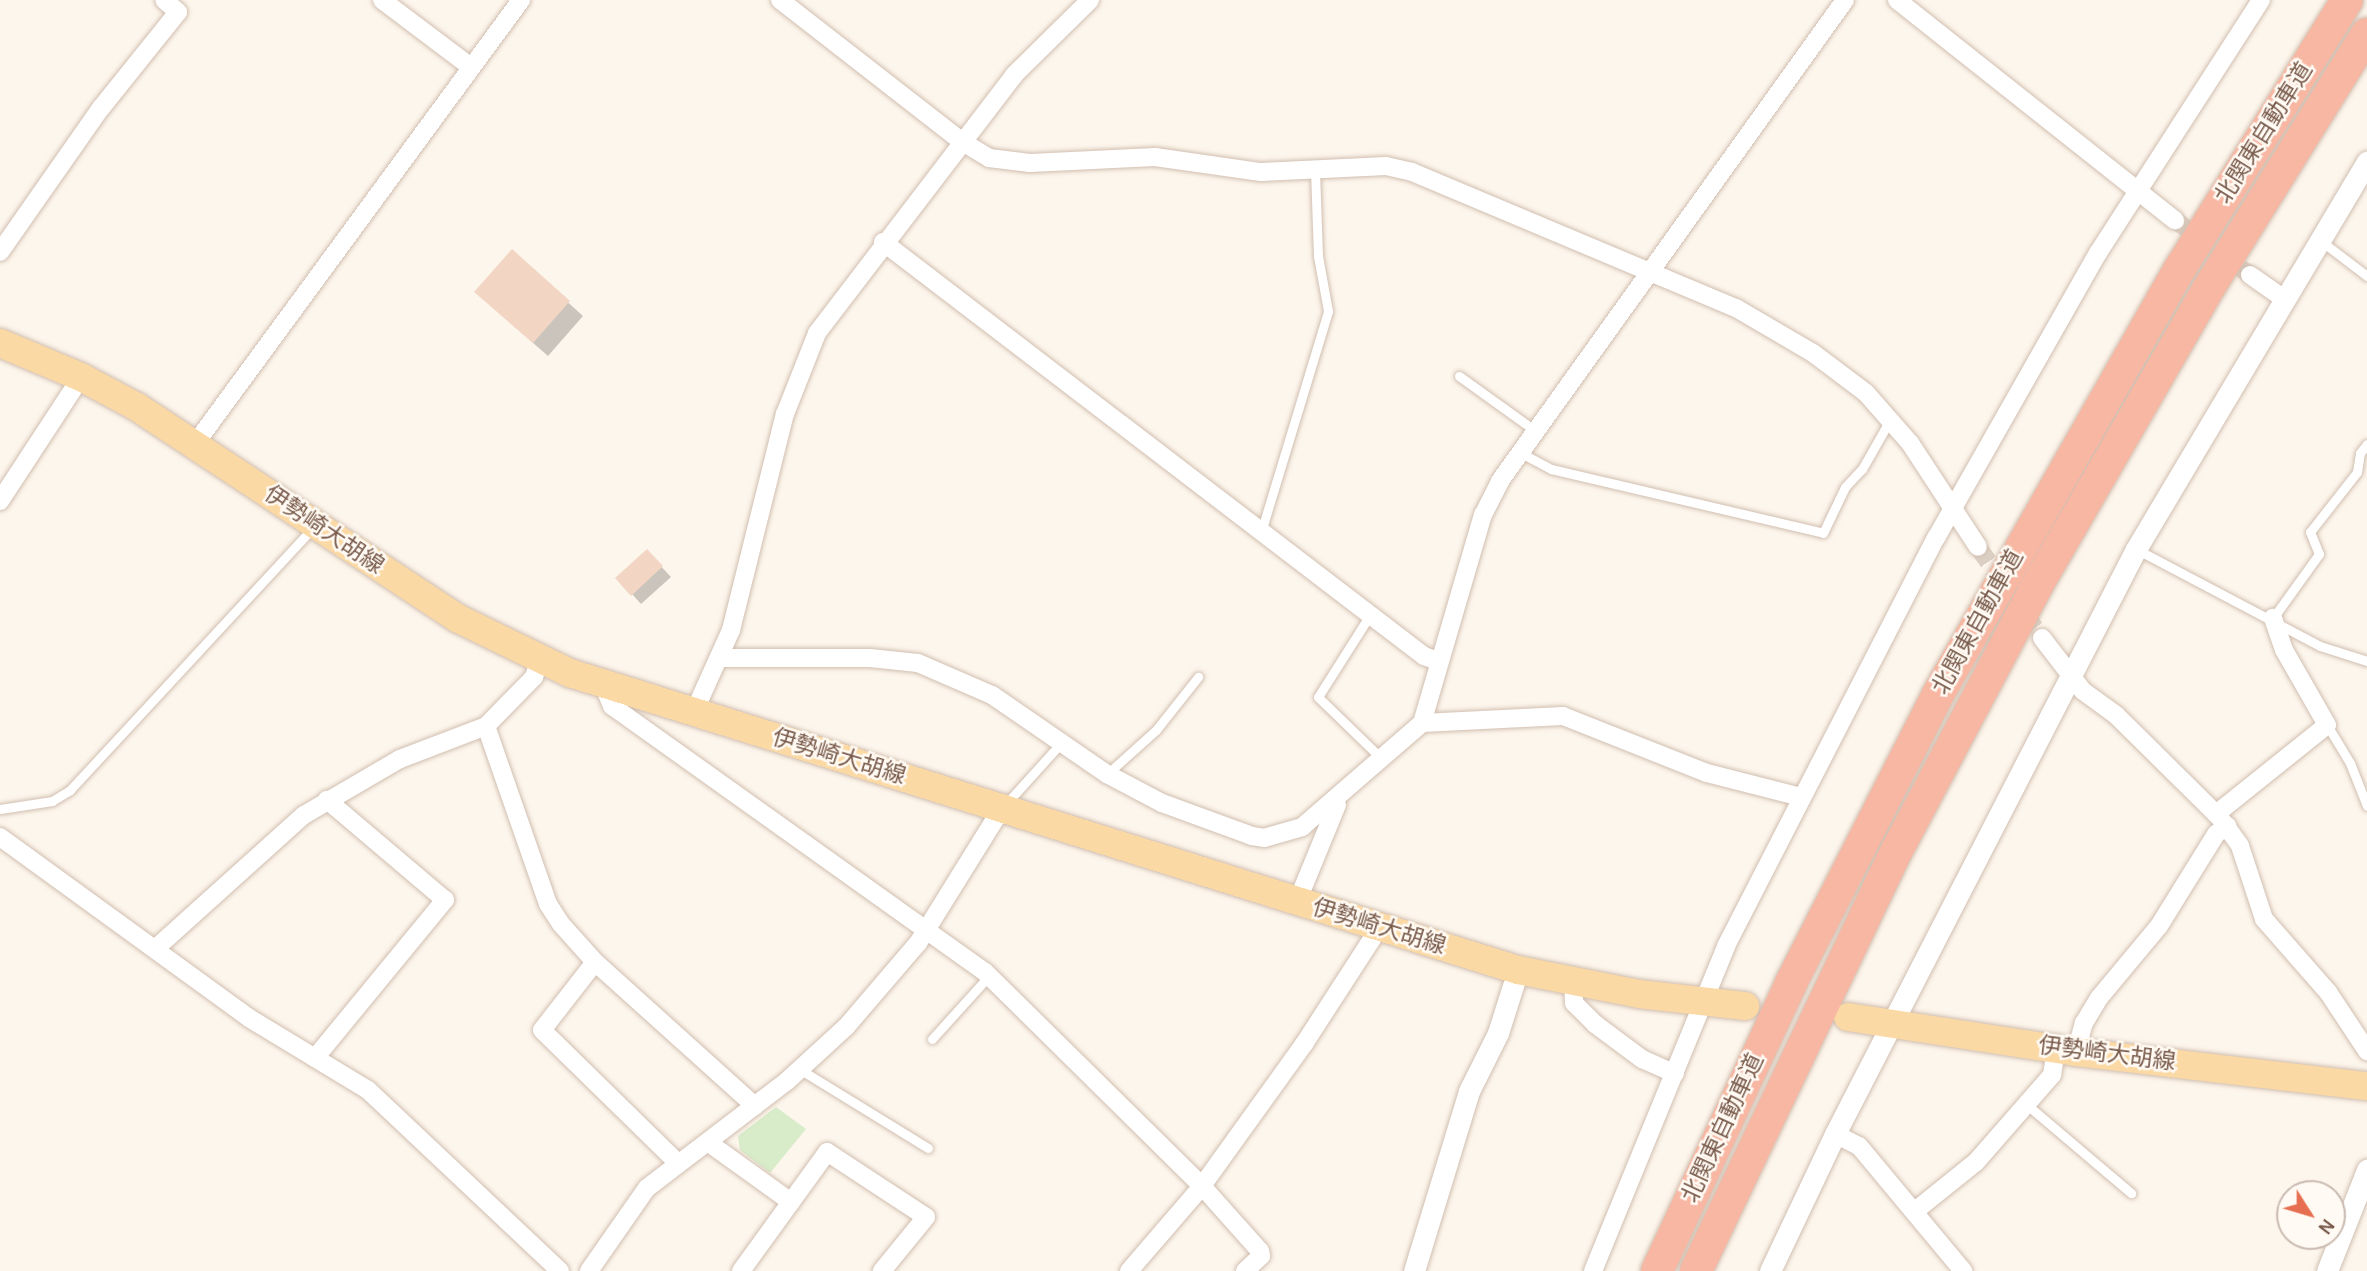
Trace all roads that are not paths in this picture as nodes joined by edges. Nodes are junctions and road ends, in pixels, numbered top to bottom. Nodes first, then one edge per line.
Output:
1 (164, 0) edge
2 (382, 0) edge
3 (521, 0) edge
4 (780, 0) edge
5 (1090, 0) edge
6 (1845, 0) edge
7 (1897, 0) edge
8 (2261, 0) edge
9 (2347, 0) edge
10 (181, 6) edge
11 (2367, 34) edge
12 (471, 67) junction
13 (961, 141) junction
14 (2367, 162) edge
15 (1315, 168) junction
16 (2140, 189) junction
17 (2175, 220) tunnel mouth
18 (2319, 239) junction
19 (883, 242) junction
20 (0, 251) edge
21 (1647, 271) junction
22 (2250, 275) tunnel mouth
23 (2367, 276) edge
24 (2282, 297) junction
25 (0, 343) edge
26 (1459, 376) dead end
27 (81, 377) junction
28 (1891, 419) junction
29 (1537, 432) junction
30 (195, 444) junction
31 (2367, 444) edge
32 (1521, 453) junction
33 (0, 500) edge
34 (1953, 508) junction
35 (316, 525) junction
36 (1261, 531) junction
37 (1978, 547) tunnel mouth
38 (2136, 549) junction
39 (1370, 615) junction
40 (2273, 618) junction
41 (2042, 638) tunnel mouth
42 (720, 658) junction
43 (540, 659) junction
44 (1438, 661) junction
45 (2367, 662) edge
46 (2068, 674) junction
47 (1198, 677) dead end
48 (603, 684) junction
49 (694, 712) junction
50 (1422, 723) junction
51 (2327, 725) junction
52 (486, 726) junction
53 (1062, 741) junction
54 (1381, 758) junction
55 (1107, 774) junction
56 (1341, 796) junction
57 (1801, 797) junction
58 (327, 800) junction
59 (2367, 806) edge
60 (1002, 808) junction
61 (0, 809) edge
62 (2222, 820) junction
63 (0, 837) edge
64 (1297, 902) junction
65 (1379, 928) junction
66 (927, 930) junction
67 (155, 949) junction
68 (595, 962) junction
69 (1518, 970) junction
70 (989, 976) junction
71 (1573, 982) junction
72 (1702, 1002) junction
73 (1745, 1006) dead end
74 (1848, 1017) dead end
75 (1894, 1024) junction
76 (932, 1039) dead end
77 (2066, 1050) junction
78 (2367, 1051) edge
79 (315, 1058) junction
80 (801, 1070) junction
81 (1675, 1074) junction
82 (2367, 1086) edge
83 (2026, 1104) junction
84 (755, 1106) junction
85 (1835, 1135) junction
86 (709, 1143) junction
87 (929, 1148) dead end
88 (678, 1163) junction
89 (2367, 1170) edge
90 (1202, 1186) junction
91 (2131, 1193) dead end
92 (791, 1202) junction
93 (1915, 1211) junction
94 (560, 1271) edge
95 (589, 1271) edge
96 (741, 1271) edge
97 (882, 1271) edge
98 (1129, 1271) edge
99 (1245, 1271) edge
100 (1414, 1271) edge
101 (1593, 1271) edge
102 (1657, 1271) edge
103 (1696, 1271) edge
104 (1770, 1271) edge
105 (1963, 1271) edge
106 (2327, 1271) edge

1 - 10 street
2 - 12 street
3 - 12 street
4 - 13 street
5 - 13 street
6 - 21 street
7 - 16 street
8 - 16 street
9 - 102 highway, 北関東自動車道
10 - 20 street
11 - 103 highway, 北関東自動車道
12 - 30 street
13 - 15 street
13 - 19 street
14 - 18 street
15 - 21 street
15 - 36 lane
16 - 17 street
16 - 34 street
18 - 23 lane
18 - 24 street
19 - 36 street
19 - 42 street
21 - 28 street
21 - 29 street
22 - 24 street
24 - 38 street
25 - 27 main road, 伊勢崎大胡線
26 - 29 lane
27 - 30 main road, 伊勢崎大胡線
27 - 33 street
28 - 32 lane
28 - 34 street
29 - 32 street
30 - 35 main road, 伊勢崎大胡線
31 - 40 lane
32 - 44 street
34 - 37 street
34 - 57 street
35 - 43 main road, 伊勢崎大胡線
35 - 61 lane
36 - 39 street
38 - 40 lane
38 - 46 street
39 - 44 street
39 - 54 lane
40 - 45 lane
40 - 51 street
41 - 46 street
42 - 49 street
42 - 53 street
43 - 48 main road, 伊勢崎大胡線
43 - 52 street
44 - 50 street
46 - 62 street
46 - 75 street
47 - 55 lane
48 - 49 main road, 伊勢崎大胡線
48 - 66 street
49 - 60 main road, 伊勢崎大胡線
50 - 54 street
50 - 57 street
51 - 59 lane
51 - 62 street
52 - 58 street
52 - 68 street
53 - 55 street
53 - 60 lane
54 - 56 street
55 - 56 street
56 - 64 street
57 - 72 street
58 - 67 street
58 - 79 street
60 - 64 main road, 伊勢崎大胡線
60 - 66 street
62 - 77 street
62 - 78 street
63 - 67 street
64 - 65 main road, 伊勢崎大胡線
65 - 69 main road, 伊勢崎大胡線
65 - 90 street
66 - 70 street
66 - 80 street
67 - 79 street
68 - 84 street
68 - 88 street
69 - 71 main road, 伊勢崎大胡線
69 - 100 street
70 - 76 lane
70 - 90 street
71 - 72 main road, 伊勢崎大胡線
71 - 81 street
72 - 73 main road, 伊勢崎大胡線
72 - 81 street
74 - 75 main road, 伊勢崎大胡線
75 - 77 main road, 伊勢崎大胡線
75 - 85 street
77 - 82 main road, 伊勢崎大胡線
77 - 83 street
79 - 94 street
80 - 84 street
80 - 87 lane
81 - 101 street
83 - 91 lane
83 - 93 street
84 - 86 street
85 - 93 street
85 - 104 street
86 - 88 street
86 - 92 street
88 - 95 street
89 - 106 street
90 - 98 street
90 - 99 street
92 - 96 street
92 - 97 street
93 - 105 street

